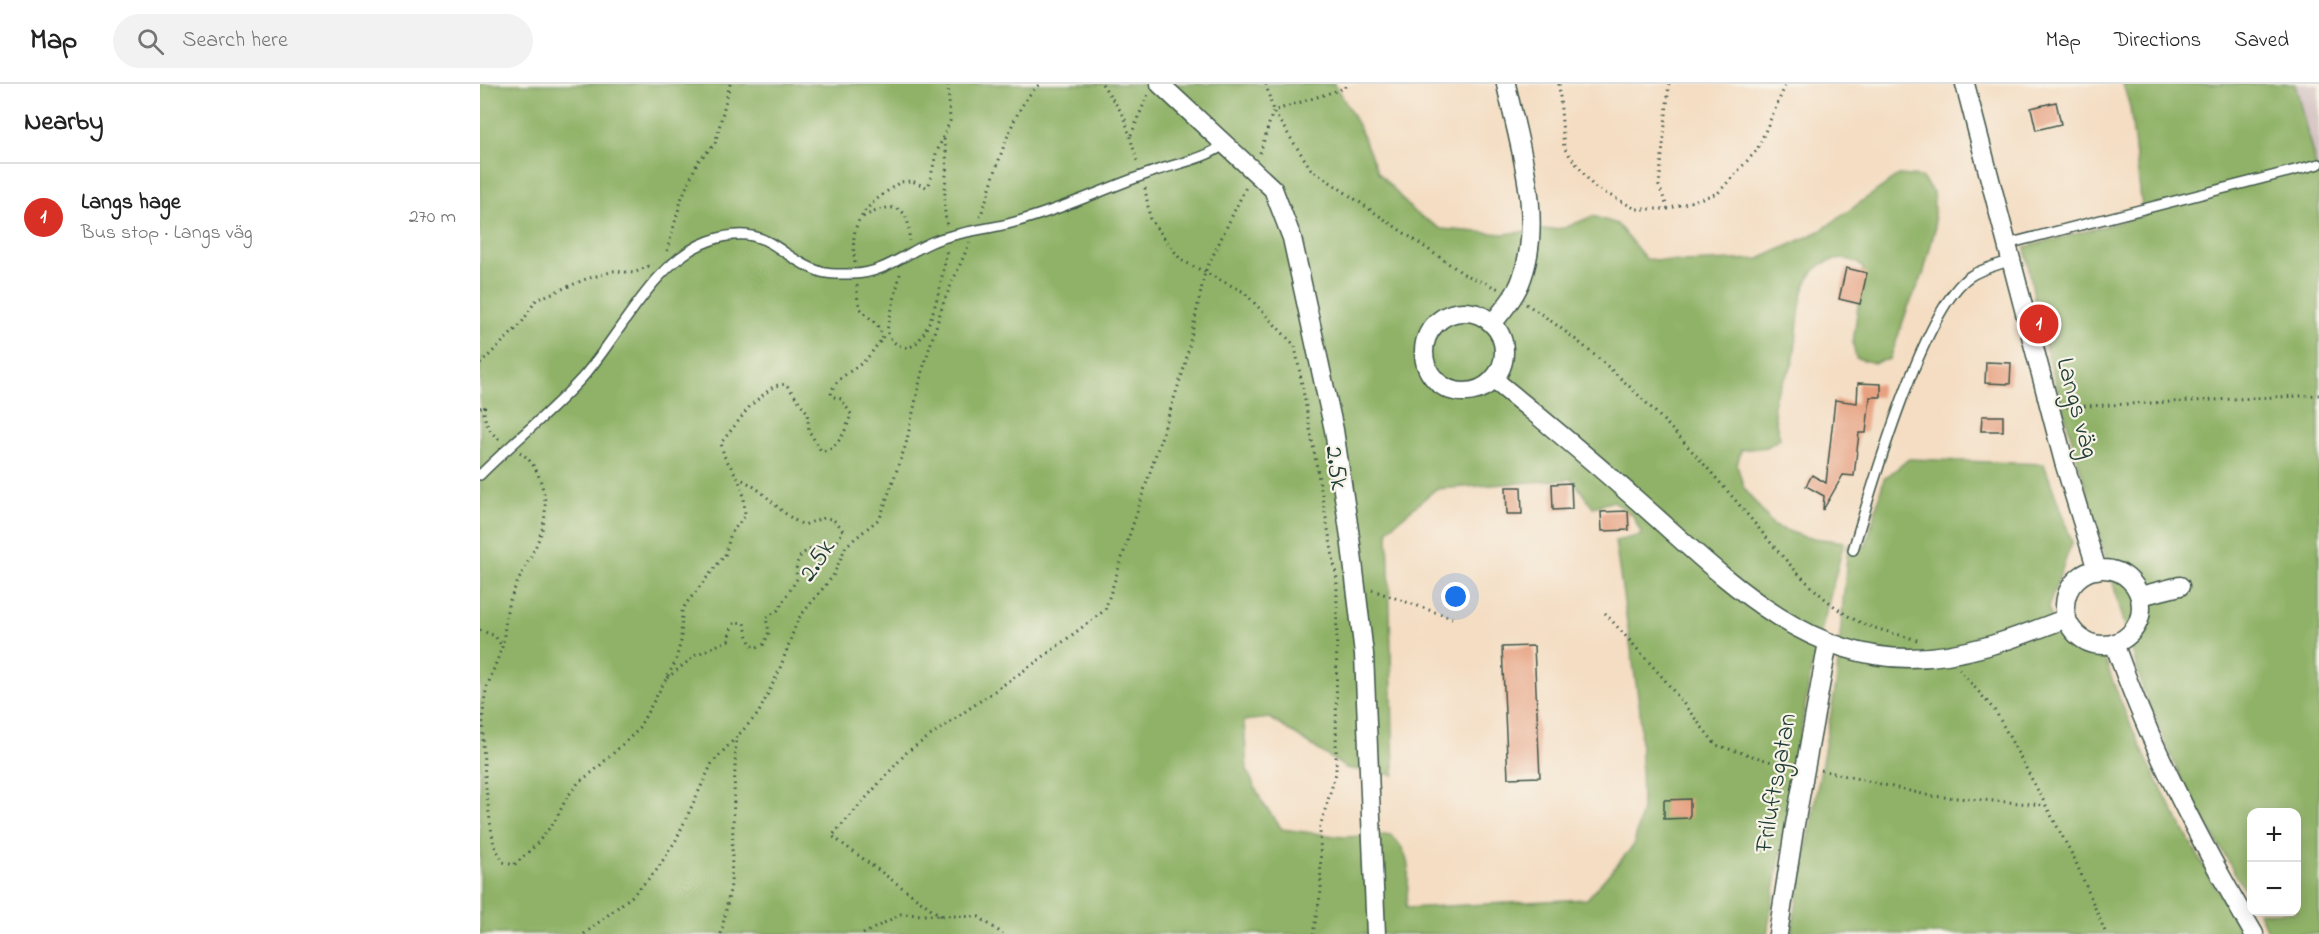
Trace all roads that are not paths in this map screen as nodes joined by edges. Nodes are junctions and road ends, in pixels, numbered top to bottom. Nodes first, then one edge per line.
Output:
1 (1160, 84) edge
2 (1506, 84) edge
3 (1965, 84) edge
4 (1226, 143) junction
5 (2319, 164) edge
6 (2009, 252) junction
7 (1492, 324) junction
8 (1493, 379) junction
9 (480, 475) edge
10 (1853, 550) dead end
11 (2097, 570) junction
12 (2180, 586) dead end
13 (2140, 596) junction
14 (2067, 618) junction
15 (1828, 642) junction
16 (2114, 644) junction
17 (1376, 934) edge
18 (1778, 934) edge
19 (2254, 934) edge

1 - 4 street
2 - 7 street
3 - 6 street, Langs väg
4 - 9 lane
4 - 17 street
5 - 6 lane
6 - 10 lane
6 - 11 street, Langs väg
7 - 8 street
7 - 8 street
8 - 15 street
11 - 13 street
11 - 14 street
12 - 13 street
13 - 16 street
14 - 15 street
14 - 16 street
15 - 18 street, Friluftsgatan
16 - 19 street

